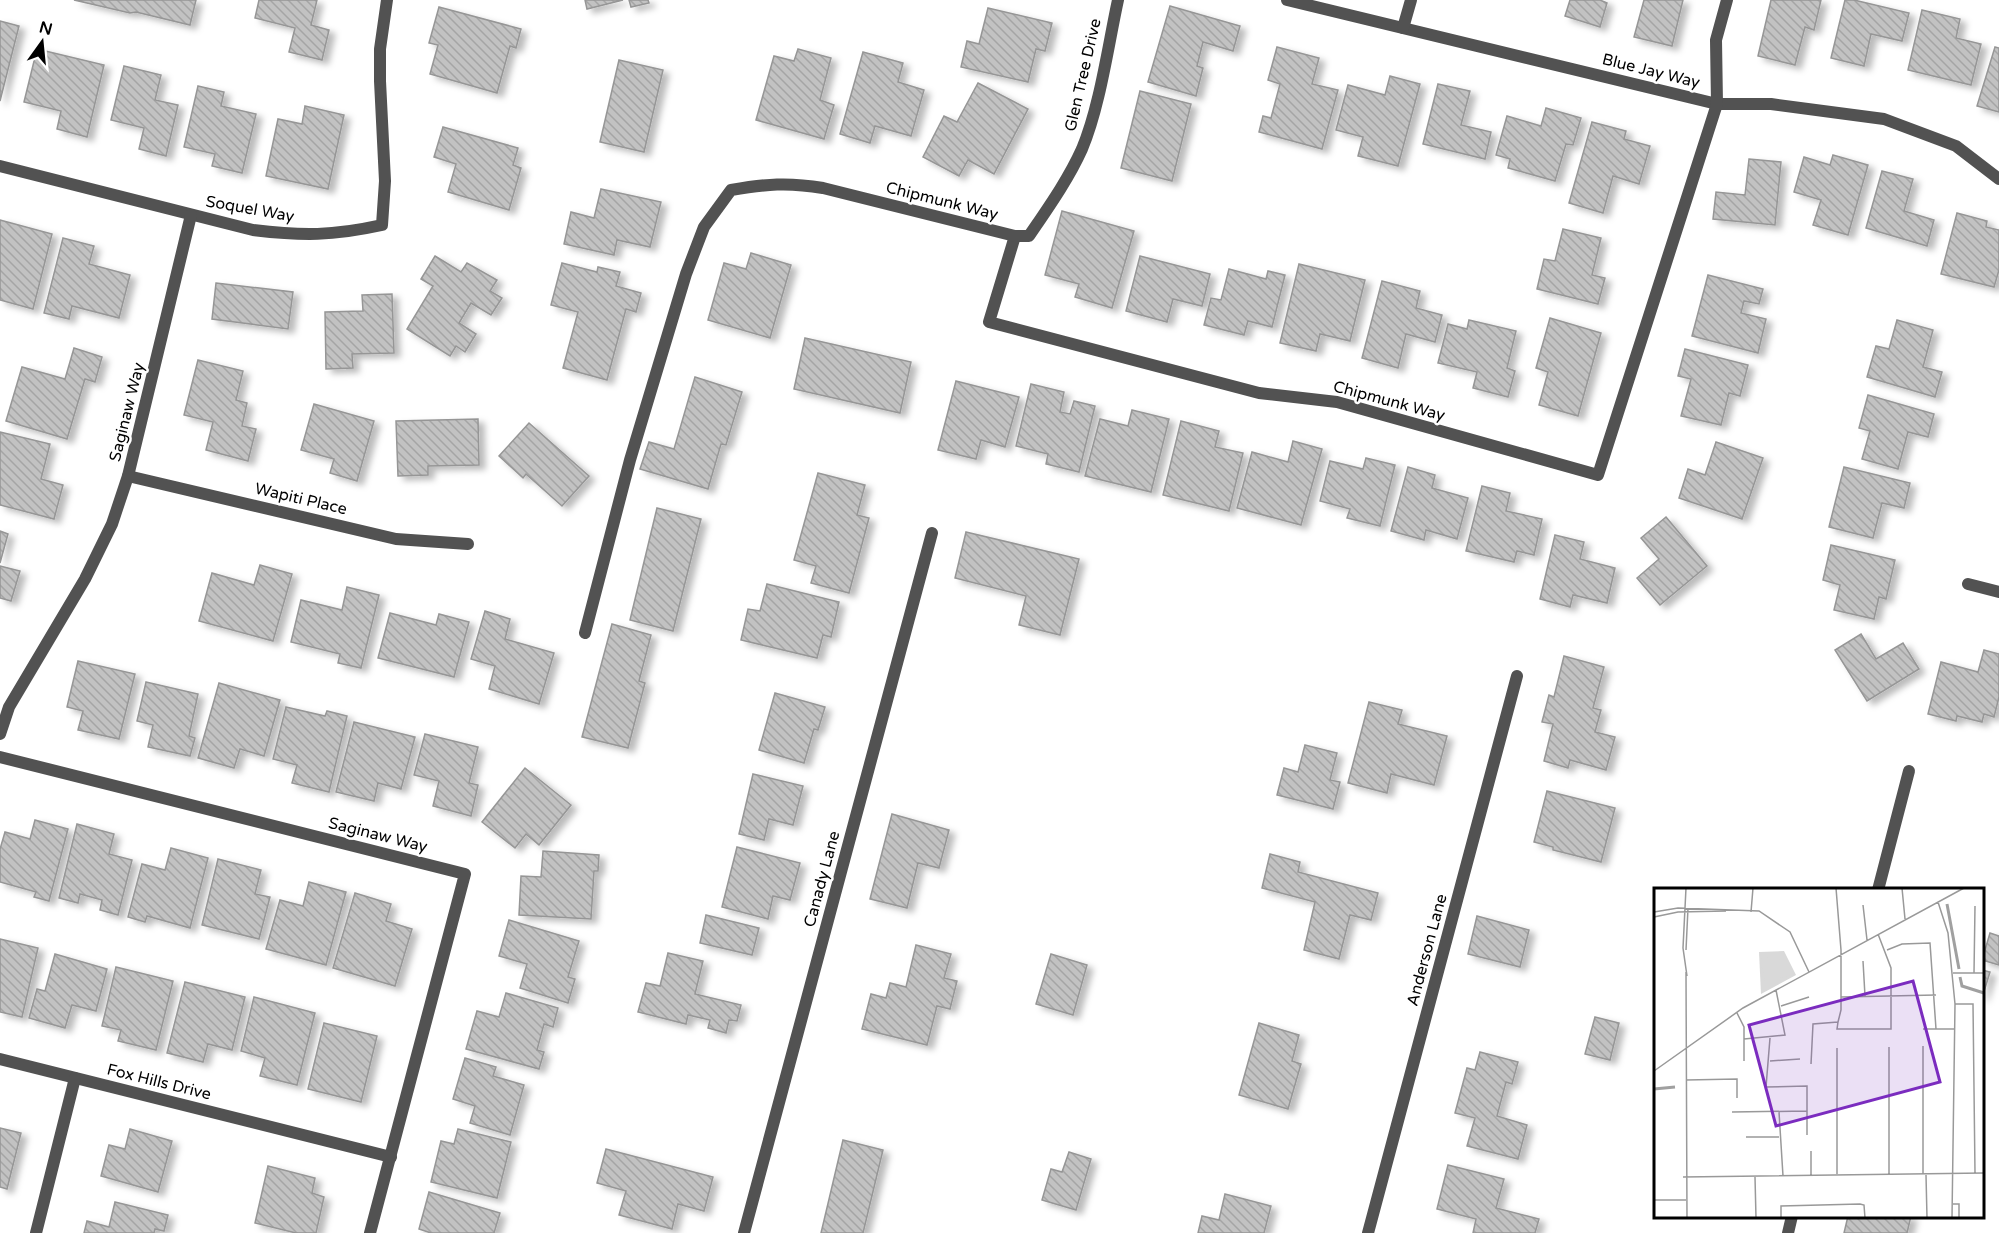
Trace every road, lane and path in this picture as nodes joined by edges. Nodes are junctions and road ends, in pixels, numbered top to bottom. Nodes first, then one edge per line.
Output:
1 (387, 0) edge
2 (1118, 0) edge
3 (1287, 0) edge
4 (1411, 0) edge
5 (1727, 0) edge
6 (1402, 28) junction
7 (1717, 104) junction
8 (0, 166) edge
9 (1999, 179) edge
10 (191, 215) junction
11 (1015, 236) junction
12 (128, 476) junction
13 (932, 533) dead end
14 (468, 544) dead end
15 (1968, 584) dead end
16 (1999, 592) edge
17 (585, 633) dead end
18 (1517, 676) dead end
19 (0, 734) edge
20 (0, 757) edge
21 (1909, 771) dead end
22 (1879, 888) edge
23 (0, 1059) edge
24 (75, 1078) junction
25 (391, 1157) junction
26 (1792, 1218) edge
27 (36, 1233) edge
28 (370, 1233) edge
29 (744, 1233) edge
30 (1368, 1233) edge
31 (1788, 1233) edge

1 - 10 street, Soquel Way
2 - 11 street, Glen Tree Drive
3 - 6 street, Blue Jay Way
4 - 6 street
5 - 7 street, Chipmunk Way
6 - 7 street, Blue Jay Way
7 - 9 street, Blue Jay Way
7 - 11 street, Chipmunk Way
8 - 10 street, Soquel Way
10 - 12 street, Saginaw Way
11 - 17 street, Chipmunk Way
12 - 14 street, Wapiti Place
12 - 19 street, Saginaw Way
13 - 29 street, Canady Lane
15 - 16 street
18 - 30 street, Anderson Lane
20 - 25 street, Saginaw Way
21 - 22 street
23 - 24 street, Fox Hills Drive
24 - 25 street, Fox Hills Drive
24 - 27 street
25 - 28 street
26 - 31 street

